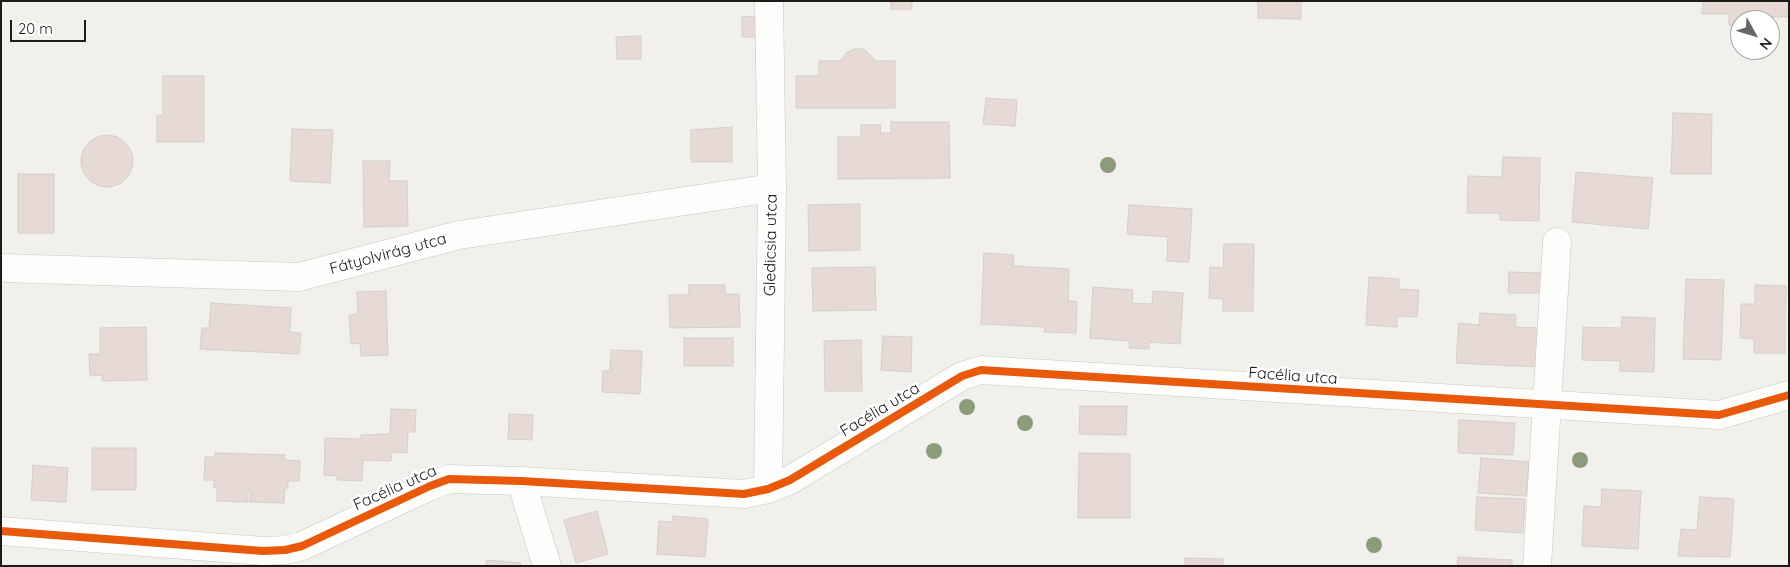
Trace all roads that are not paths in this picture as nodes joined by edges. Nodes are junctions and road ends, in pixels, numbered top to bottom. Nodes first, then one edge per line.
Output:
1 (769, 1) edge
2 (772, 188) junction
3 (1557, 242) dead end
4 (1, 268) edge
5 (1789, 395) edge
6 (1547, 406) junction
7 (521, 481) junction
8 (768, 489) junction
9 (1, 531) edge
10 (547, 566) edge
11 (1537, 566) edge

1 - 2 street, Gledicsia utca
2 - 4 street, Fátyolvirág utca
2 - 8 street, Gledicsia utca
3 - 6 street
5 - 6 street, Facélia utca
6 - 8 street, Facélia utca
6 - 11 street
7 - 8 street, Facélia utca
7 - 9 street, Facélia utca
7 - 10 street

